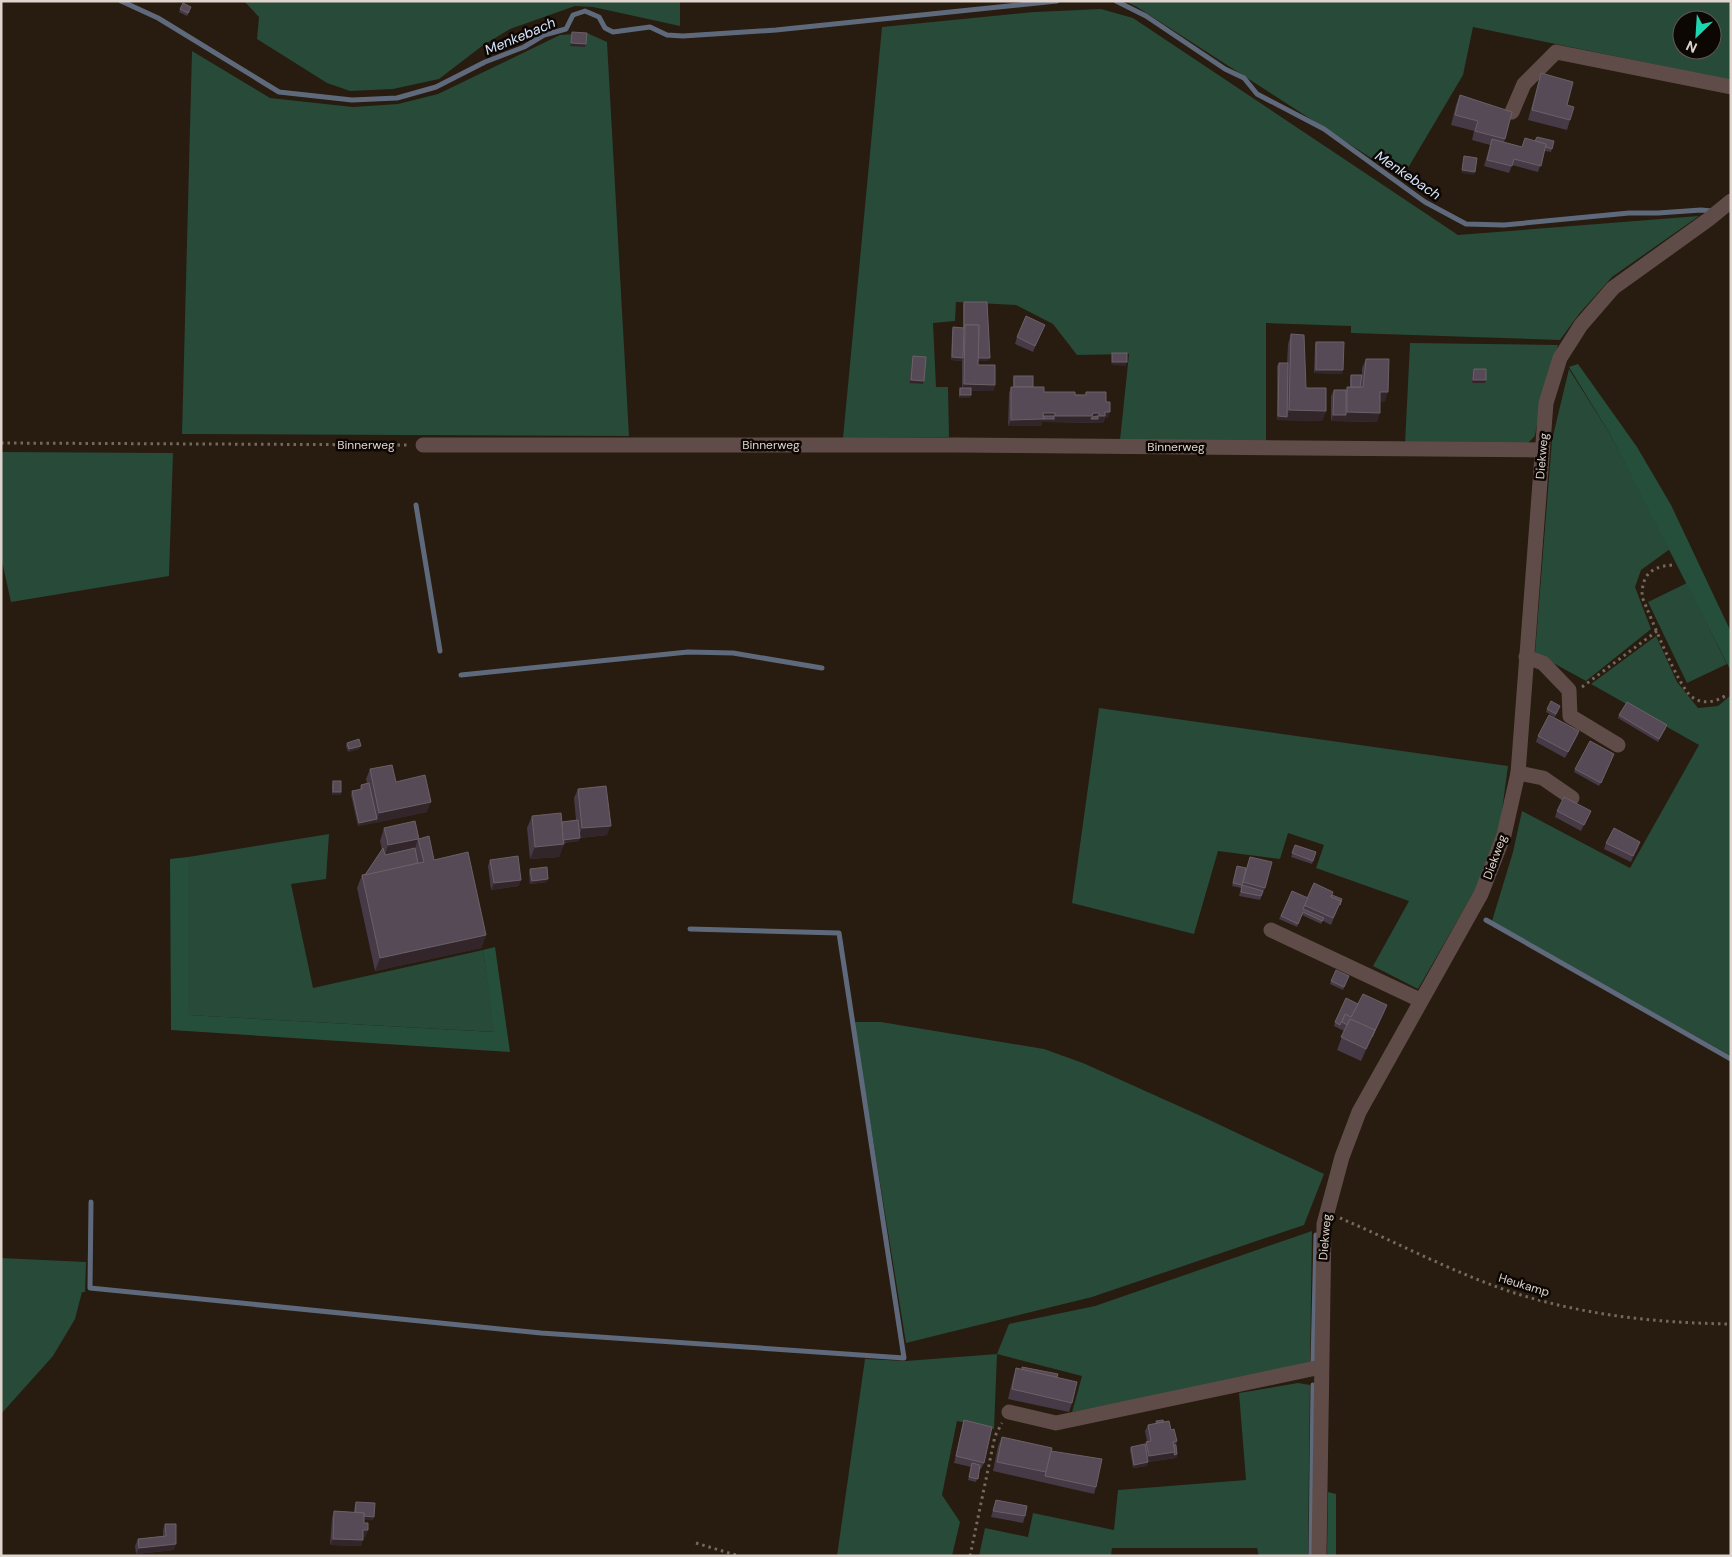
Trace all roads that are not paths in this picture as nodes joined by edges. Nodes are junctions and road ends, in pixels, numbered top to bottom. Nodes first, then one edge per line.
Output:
1 (1731, 88) edge
2 (1512, 112) edge
3 (1731, 201) edge
4 (423, 445) road end
5 (1542, 450) junction
6 (1526, 657) junction
7 (1618, 745) dead end
8 (1518, 773) junction
9 (1572, 798) dead end
10 (1271, 930) dead end
11 (1420, 1000) junction
12 (1321, 1367) junction
13 (1009, 1412) road end
14 (1319, 1556) edge

1 - 2 street
3 - 5 street, Diekweg
4 - 5 street, Binnerweg
5 - 6 street, Diekweg
6 - 7 street
6 - 8 street, Diekweg
8 - 9 street
8 - 11 street, Diekweg
10 - 11 street
11 - 12 street, Diekweg
12 - 13 street
12 - 14 street, Diekweg

